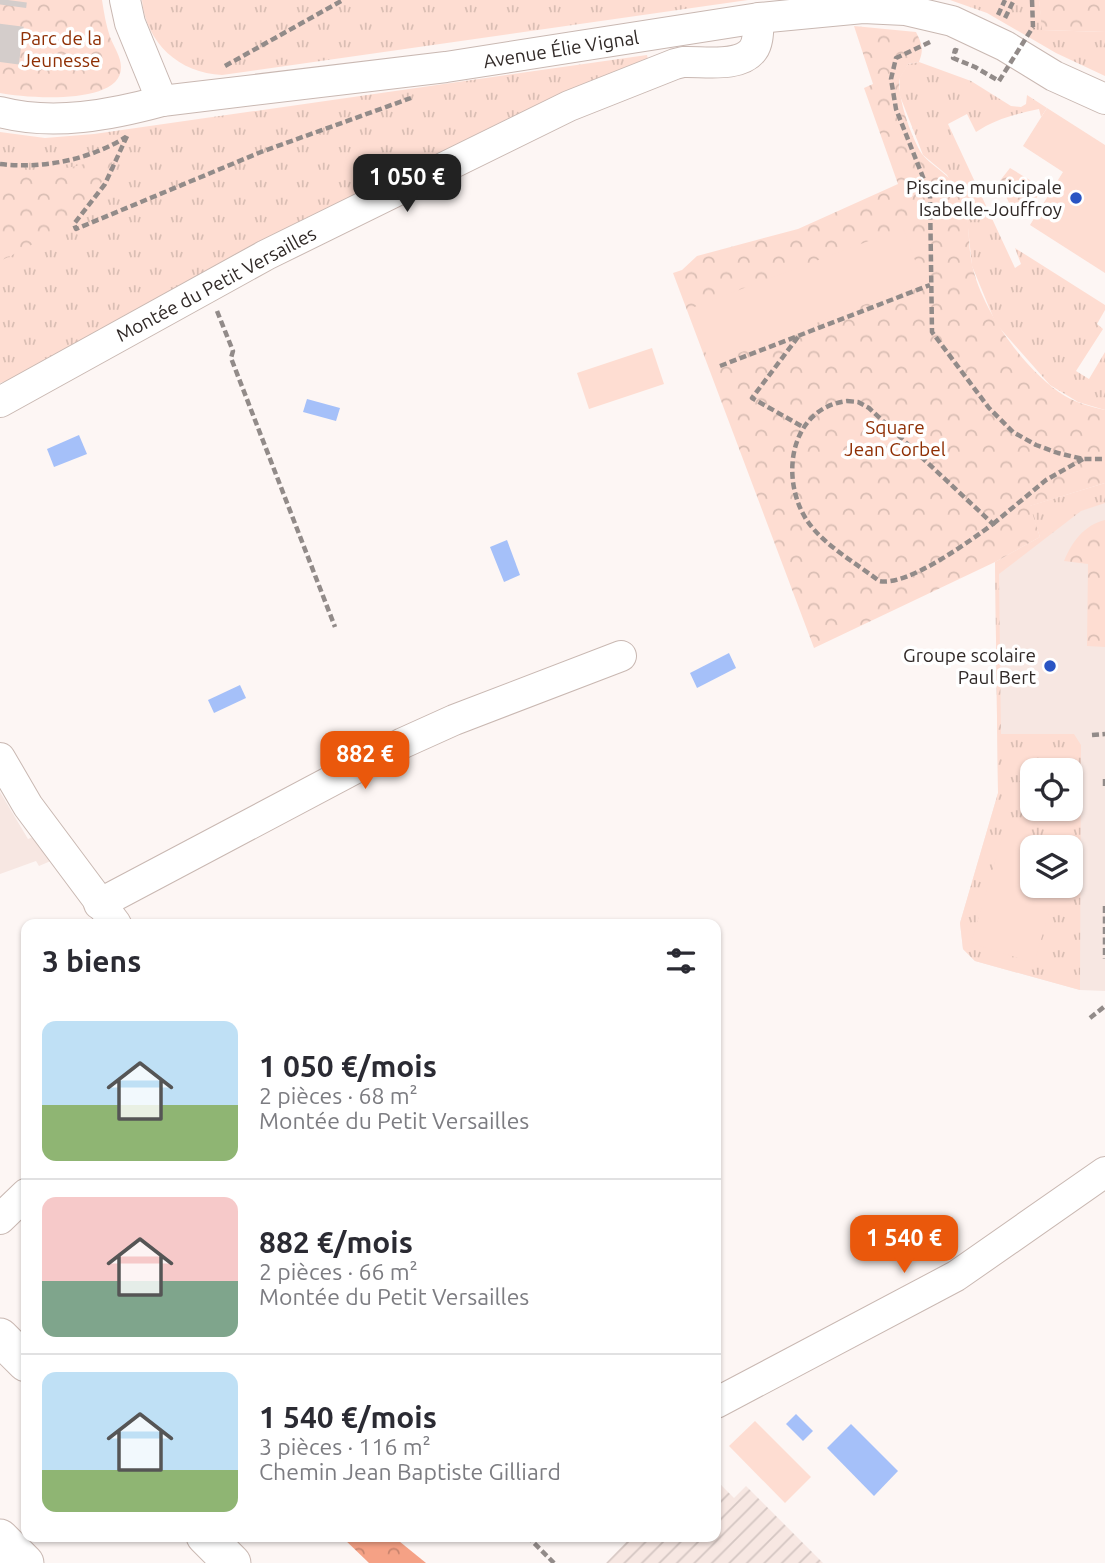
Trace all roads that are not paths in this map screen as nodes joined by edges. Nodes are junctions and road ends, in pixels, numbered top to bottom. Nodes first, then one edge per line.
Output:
1 (125, 0) edge
2 (759, 18) junction
3 (1054, 76) junction
4 (1105, 99) edge
5 (162, 101) junction
6 (1105, 107) edge
7 (0, 113) edge
8 (48, 375) junction
9 (0, 390) edge
10 (0, 402) edge
11 (621, 656) dead end
12 (0, 758) edge
13 (107, 914) edge
14 (1105, 1172) edge
15 (21, 1199) edge
16 (0, 1219) edge
17 (0, 1337) edge
18 (21, 1358) edge
19 (721, 1400) edge
20 (0, 1538) edge
21 (211, 1542) edge
22 (25, 1563) edge
23 (232, 1563) edge

1 - 5 street
2 - 3 street, Avenue Élie Vignal
2 - 5 street, Avenue Élie Vignal
2 - 8 street, Montée du Petit Versailles
3 - 4 street, Avenue Élie Vignal
3 - 6 street
5 - 7 street, Avenue Élie Vignal
8 - 9 street
8 - 10 street, Montée du Petit Versailles
11 - 13 street
12 - 13 street
14 - 19 street
15 - 16 street
17 - 18 main road
20 - 22 main road
21 - 23 main road

